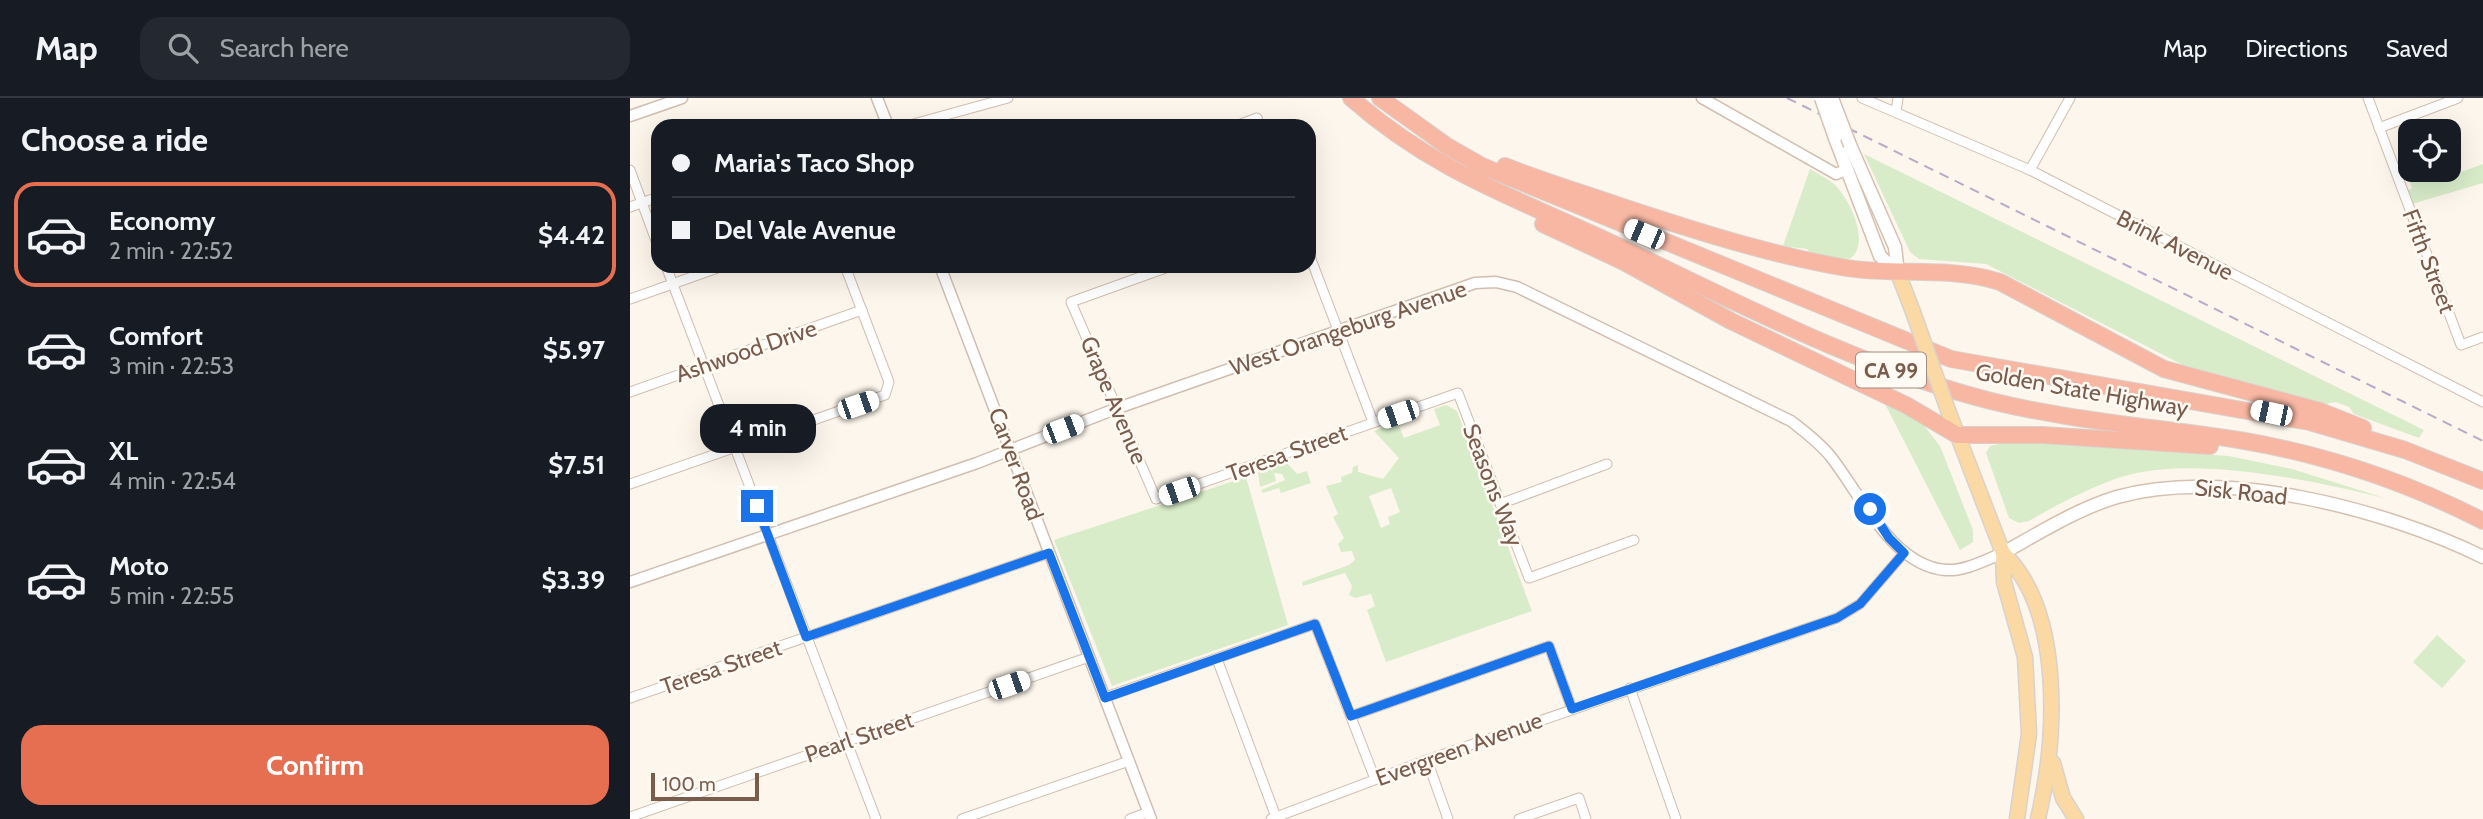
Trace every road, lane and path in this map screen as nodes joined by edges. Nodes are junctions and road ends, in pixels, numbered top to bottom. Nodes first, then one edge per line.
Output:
1 (682, 98) edge
2 (877, 98) edge
3 (1008, 98) edge
4 (1351, 98) edge
5 (1380, 98) edge
6 (1702, 98) edge
7 (1821, 98) edge
8 (1832, 98) edge
9 (1862, 98) edge
10 (1898, 98) edge
11 (2067, 98) edge
12 (2368, 98) edge
13 (2458, 98) edge
14 (970, 103) edge
15 (1896, 112) junction
16 (1401, 115) junction
17 (630, 116) edge
18 (885, 119) edge
19 (925, 119) edge
20 (2379, 128) junction
21 (1429, 157) junction
22 (630, 170) edge
23 (1846, 170) junction
24 (2030, 170) junction
25 (651, 199) edge
26 (642, 202) junction
27 (630, 207) edge
28 (651, 227) edge
29 (1316, 272) edge
30 (668, 273) edge
31 (703, 273) edge
32 (848, 273) edge
33 (943, 273) edge
34 (1152, 273) edge
35 (1898, 273) junction
36 (672, 284) junction
37 (630, 299) edge
38 (862, 310) junction
39 (1338, 329) junction
40 (2483, 337) edge
41 (703, 366) junction
42 (630, 392) edge
43 (1458, 393) joint
44 (2483, 401) edge
45 (1115, 409) junction
46 (1373, 422) junction
47 (1957, 435) junction
48 (734, 448) junction
49 (1011, 449) junction
50 (2406, 450) junction
51 (1607, 464) dead end
52 (2483, 481) edge
53 (630, 484) edge
54 (1156, 499) joint
55 (1500, 504) junction
56 (2480, 519) edge
57 (768, 536) junction
58 (1634, 540) dead end
59 (1049, 553) junction
60 (1904, 553) junction
61 (2003, 553) junction
62 (2483, 557) edge
63 (630, 582) edge
64 (806, 637) junction
65 (1089, 657) junction
66 (1217, 659) junction
67 (1630, 688) junction
68 (630, 698) edge
69 (1105, 698) junction
70 (1572, 709) junction
71 (1351, 716) junction
72 (845, 742) junction
73 (2052, 743) junction
74 (1427, 760) junction
75 (1129, 761) junction
76 (1374, 779) junction
77 (1150, 816) edge
78 (630, 817) edge
79 (1273, 818) edge
80 (876, 819) edge
81 (962, 819) edge
82 (1130, 819) edge
83 (1448, 819) edge
84 (1519, 819) edge
85 (1586, 819) edge
86 (1676, 819) edge
87 (2017, 819) edge
88 (2038, 819) edge
89 (2076, 819) edge

1 - 17 street
2 - 18 street
3 - 14 street
4 - 21 highway, Golden State Highway / CA 99
5 - 16 highway, Golden State Highway / CA 99
6 - 23 street
7 - 23 main road, bridge
8 - 35 main road, bridge
9 - 15 street, Brink Avenue
10 - 15 street
11 - 24 street
12 - 20 street, Fifth Street
13 - 20 street
14 - 19 street
15 - 24 street, Brink Avenue
16 - 35 highway
16 - 50 highway, Golden State Highway / CA 99
20 - 40 street, Fifth Street
21 - 47 highway
21 - 56 highway, Golden State Highway / CA 99
22 - 26 street
23 - 35 main road
24 - 44 street, Brink Avenue
25 - 26 street
26 - 27 street
26 - 28 street
29 - 39 street
30 - 36 street
31 - 36 street
32 - 38 street
33 - 49 street, Carver Road
34 - 45 street, Grape Avenue
35 - 47 main road, bridge
35 - 50 highway
36 - 37 street
36 - 41 street
38 - 41 street, Ashwood Drive
38 - 48 street
39 - 45 street, West Orangeburg Avenue
39 - 46 street
39 - 60 street, West Orangeburg Avenue
41 - 42 street, Ashwood Drive
41 - 48 street
43 - 46 street, Teresa Street
43 - 55 street, Seasons Way
45 - 49 street, West Orangeburg Avenue
45 - 54 street, Grape Avenue
46 - 54 street, Teresa Street
47 - 56 highway
47 - 61 main road
48 - 53 street
48 - 57 street
49 - 57 street, West Orangeburg Avenue
49 - 59 street, Carver Road
50 - 52 highway, Golden State Highway / CA 99
51 - 55 street
55 - 58 street, Seasons Way
57 - 63 street, West Orangeburg Avenue
57 - 64 street
59 - 64 street, Teresa Street
59 - 65 street, Carver Road
60 - 61 street, West Orangeburg Avenue
60 - 67 street, Evergreen Avenue
61 - 62 main road, Sisk Road
61 - 73 main road
61 - 87 main road
64 - 68 street, Teresa Street
64 - 72 street
65 - 69 street, Carver Road
65 - 72 street, Pearl Street
66 - 69 street
66 - 71 street
66 - 79 street
67 - 70 street, Evergreen Avenue
67 - 86 street
69 - 75 street, Carver Road
70 - 71 street
70 - 74 street, Evergreen Avenue
71 - 76 street
72 - 78 street, Pearl Street
72 - 80 street
73 - 88 main road
73 - 89 main road
74 - 76 street, Evergreen Avenue
74 - 83 street
75 - 77 street, Carver Road
75 - 81 street
76 - 79 street, Evergreen Avenue
77 - 82 street
84 - 85 street

